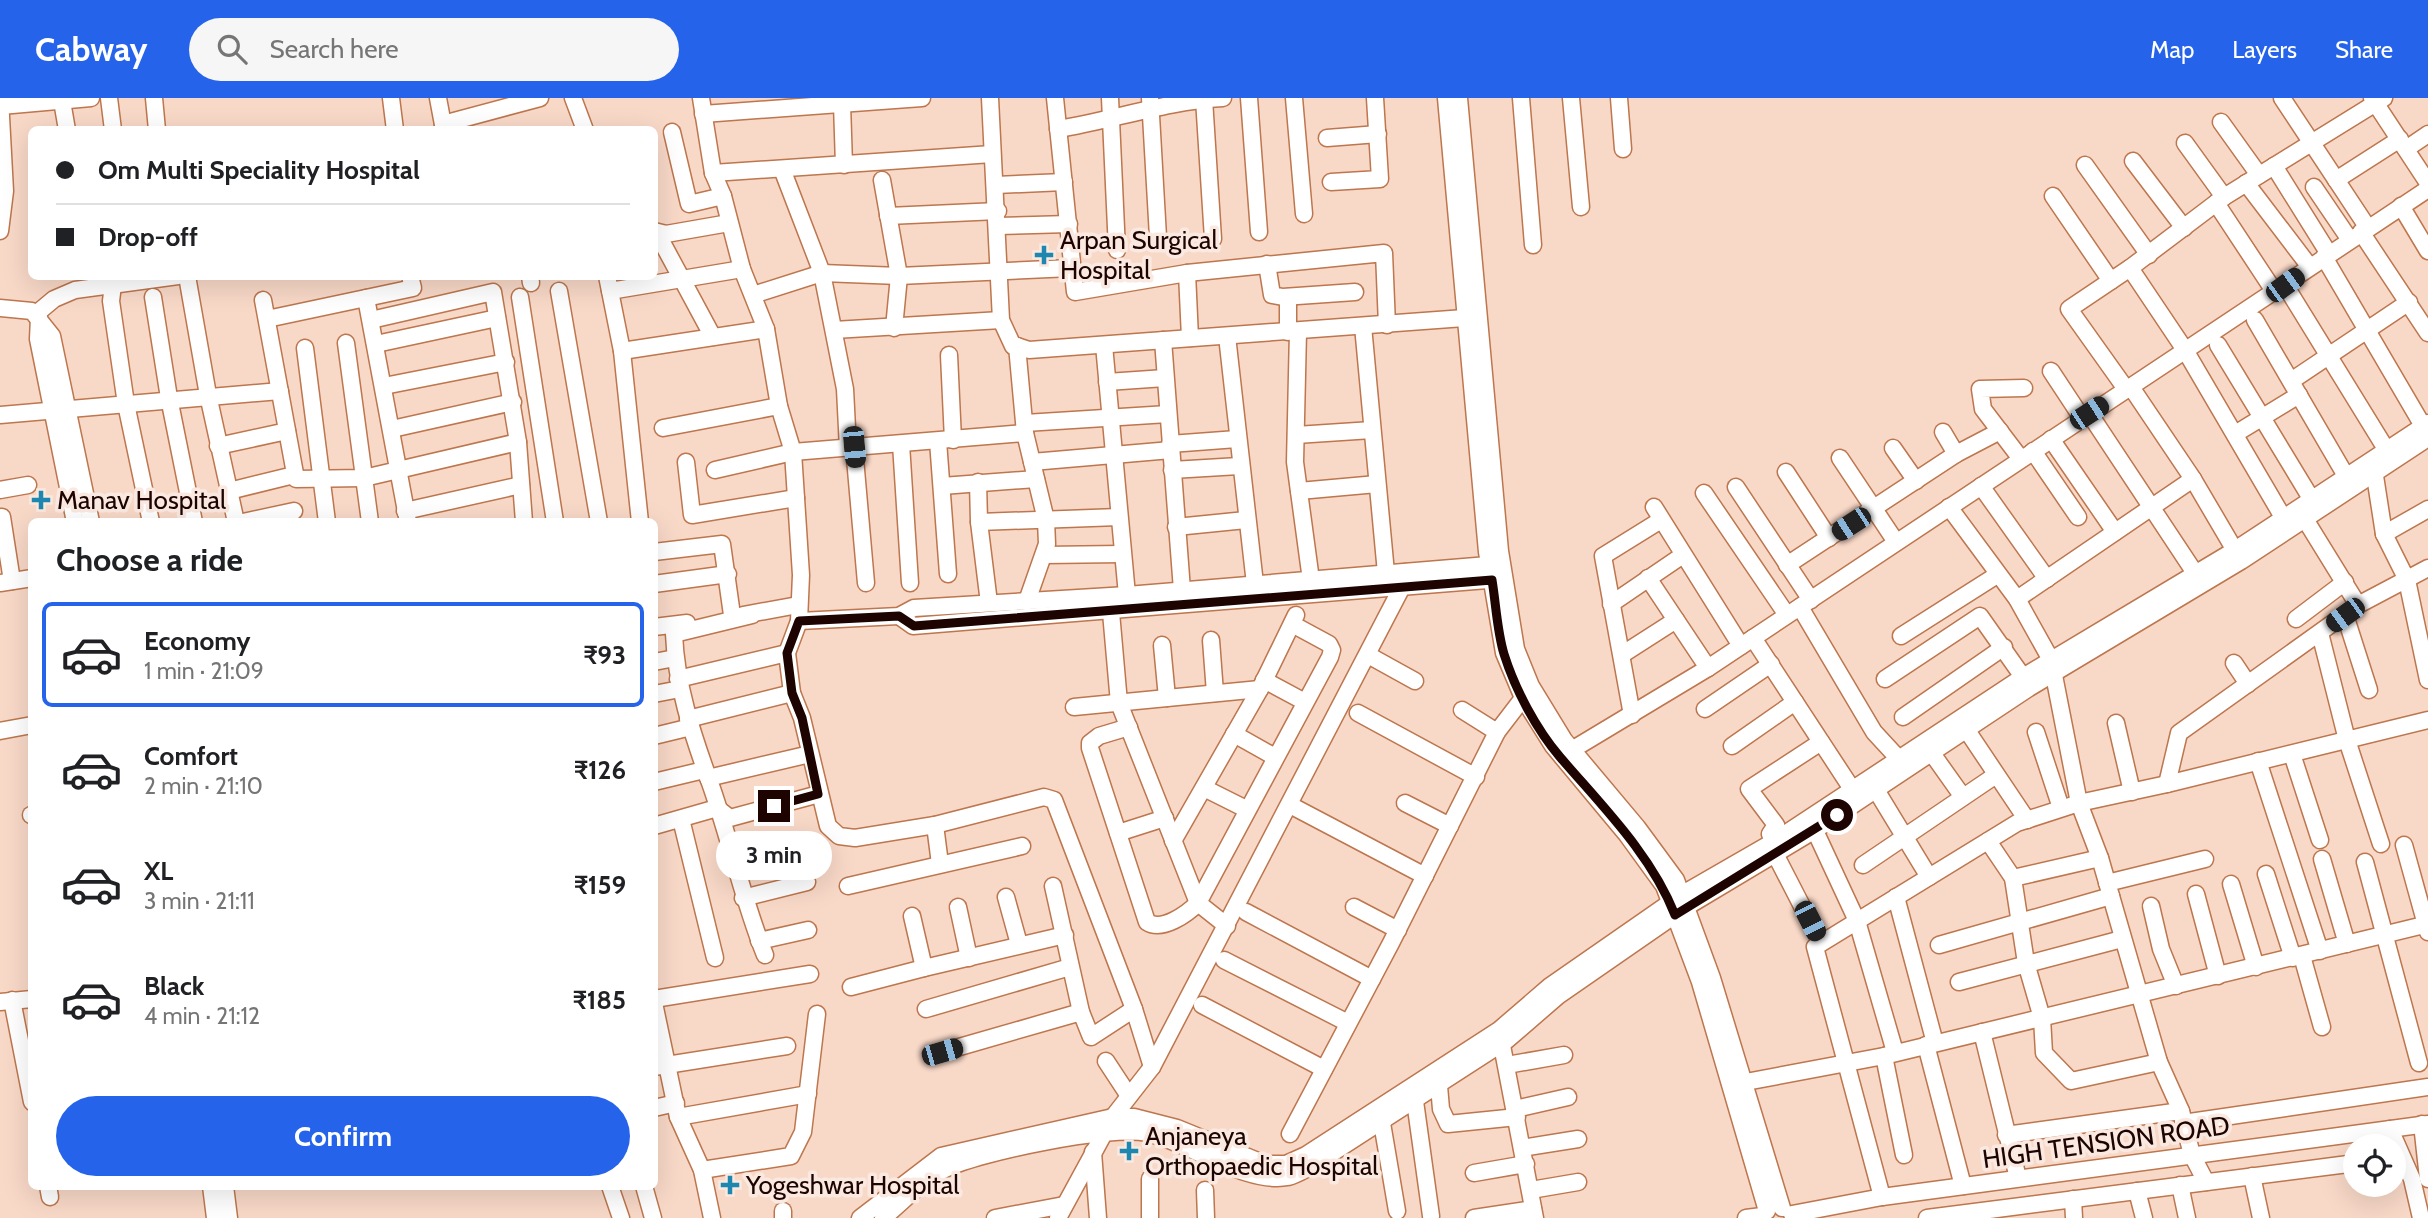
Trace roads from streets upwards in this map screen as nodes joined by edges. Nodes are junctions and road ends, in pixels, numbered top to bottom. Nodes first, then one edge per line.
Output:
1 (0, 98) edge
2 (91, 98) edge
3 (109, 98) edge
4 (154, 98) edge
5 (391, 98) edge
6 (438, 98) edge
7 (540, 98) edge
8 (573, 98) edge
9 (922, 98) edge
10 (990, 98) edge
11 (1055, 98) edge
12 (1110, 98) edge
13 (1223, 98) edge
14 (1249, 98) edge
15 (1294, 98) edge
16 (1375, 98) edge
17 (1446, 98) edge
18 (1459, 98) edge
19 (1521, 98) edge
20 (1571, 98) edge
21 (1619, 98) edge
22 (2283, 98) edge
23 (1204, 99) edge
24 (55, 100) edge
25 (863, 100) edge
26 (2378, 100) edge
27 (820, 102) edge
28 (842, 104) junction
29 (1151, 105) edge
30 (1, 106) edge
31 (702, 106) edge
32 (1112, 120) junction
33 (2221, 122) dead end
34 (65, 126) edge
35 (112, 126) edge
36 (157, 126) edge
37 (394, 126) edge
38 (444, 126) edge
39 (447, 126) edge
40 (582, 126) edge
41 (1058, 129) junction
42 (672, 132) dead end
43 (1378, 134) junction
44 (2428, 134) edge
45 (1327, 138) dead end
46 (2311, 142) junction
47 (2185, 143) dead end
48 (2403, 144) junction
49 (1623, 149) dead end
50 (992, 154) junction
51 (2133, 161) dead end
52 (844, 165) junction
53 (2085, 166) dead end
54 (2274, 166) junction
55 (782, 169) junction
56 (713, 173) junction
57 (2253, 179) junction
58 (882, 180) dead end
59 (2336, 180) junction
60 (1065, 182) junction
61 (1331, 182) dead end
62 (2428, 183) edge
63 (996, 185) junction
64 (2314, 187) dead end
65 (2428, 188) edge
66 (2053, 195) dead end
67 (723, 196) junction
68 (2220, 200) junction
69 (2401, 206) junction
70 (1581, 207) dead end
71 (1304, 214) dead end
72 (888, 216) junction
73 (998, 219) junction
74 (729, 223) junction
75 (1069, 224) junction
76 (2184, 228) junction
77 (0, 231) edge
78 (658, 232) edge
79 (1259, 232) dead end
80 (2360, 233) junction
81 (658, 236) edge
82 (1158, 237) dead end
83 (1213, 239) dead end
84 (1533, 245) dead end
85 (1117, 250) dead end
86 (2428, 251) edge
87 (2149, 255) junction
88 (2327, 255) junction
89 (1267, 264) junction
90 (2310, 267) junction
91 (1071, 268) junction
92 (2130, 268) junction
93 (742, 269) junction
94 (997, 271) junction
95 (822, 273) junction
96 (1187, 273) junction
97 (899, 276) junction
98 (681, 279) junction
99 (149, 280) edge
100 (188, 280) edge
101 (411, 280) edge
102 (485, 280) edge
103 (2111, 281) junction
104 (609, 284) edge
105 (113, 285) junction
106 (2280, 288) junction
107 (559, 291) dead end
108 (1355, 292) dead end
109 (487, 293) junction
110 (752, 295) junction
111 (153, 297) dead end
112 (520, 297) dead end
113 (1288, 297) junction
114 (366, 298) junction
115 (263, 300) dead end
116 (2409, 302) junction
117 (0, 308) edge
118 (38, 316) junction
119 (1474, 317) junction
120 (497, 318) junction
121 (267, 319) junction
122 (371, 320) junction
123 (1001, 320) junction
124 (2255, 320) dead end
125 (1387, 325) junction
126 (1363, 326) junction
127 (894, 328) junction
128 (766, 329) junction
129 (834, 330) junction
130 (1293, 331) junction
131 (2366, 331) junction
132 (2428, 333) edge
133 (1227, 336) junction
134 (713, 337) junction
135 (1190, 338) junction
136 (1163, 340) junction
137 (346, 343) dead end
138 (376, 344) junction
139 (1104, 345) junction
140 (2218, 345) dead end
141 (1017, 346) junction
142 (305, 348) dead end
143 (2185, 350) junction
144 (622, 351) junction
145 (949, 355) dead end
146 (2330, 355) junction
147 (506, 362) junction
148 (2051, 370) dead end
149 (1166, 378) junction
150 (1107, 382) junction
151 (384, 386) junction
152 (2024, 388) dead end
153 (2128, 388) junction
154 (2295, 388) junction
155 (280, 390) junction
156 (208, 395) junction
157 (169, 398) junction
158 (513, 402) junction
159 (127, 404) junction
160 (779, 407) junction
161 (60, 411) junction
162 (1168, 414) junction
163 (0, 415) edge
164 (2086, 416) junction
165 (1110, 418) junction
166 (2262, 418) junction
167 (663, 428) dead end
168 (1025, 428) junction
169 (392, 429) junction
170 (2426, 429) edge
171 (1372, 430) junction
172 (287, 431) junction
173 (2000, 431) junction
174 (1943, 432) dead end
175 (2235, 434) junction
176 (1296, 435) junction
177 (1237, 439) junction
178 (2051, 439) junction
179 (946, 441) junction
180 (518, 442) junction
181 (901, 444) junction
182 (218, 446) junction
183 (1171, 447) junction
184 (1894, 447) dead end
185 (851, 448) junction
186 (793, 452) junction
187 (1956, 454) junction
188 (1114, 455) junction
189 (2027, 455) junction
190 (1840, 458) dead end
191 (2378, 460) junction
192 (686, 462) dead end
193 (1032, 462) junction
194 (1239, 466) junction
195 (398, 469) junction
196 (715, 470) dead end
197 (1172, 470) junction
198 (1786, 472) dead end
199 (294, 474) junction
200 (2346, 476) junction
201 (364, 478) junction
202 (321, 479) junction
203 (1036, 479) junction
204 (2193, 479) junction
205 (1916, 481) junction
206 (978, 482) junction
207 (1377, 484) junction
208 (28, 485) dead end
209 (521, 485) junction
210 (1982, 485) junction
211 (943, 486) junction
212 (1736, 487) dead end
213 (0, 491) edge
214 (229, 491) junction
215 (1299, 491) junction
216 (1704, 493) dead end
217 (796, 498) junction
218 (1949, 507) junction
219 (2152, 507) junction
220 (2306, 509) junction
221 (2428, 509) edge
222 (1872, 510) junction
223 (294, 511) dead end
224 (406, 516) edge
225 (2, 517) dead end
226 (1119, 517) junction
227 (2078, 517) dead end
228 (74, 518) edge
229 (89, 518) edge
230 (150, 518) edge
231 (193, 518) edge
232 (235, 518) edge
233 (262, 518) edge
234 (326, 518) edge
235 (369, 518) edge
236 (524, 518) edge
237 (554, 518) edge
238 (598, 518) edge
239 (640, 518) edge
240 (2284, 519) junction
241 (1046, 520) junction
242 (1246, 520) junction
243 (979, 522) junction
244 (1176, 527) junction
245 (2115, 532) junction
246 (2384, 534) junction
247 (1829, 538) junction
248 (1896, 542) junction
249 (658, 552) edge
250 (1122, 554) junction
251 (1044, 555) junction
252 (1683, 555) junction
253 (2238, 556) junction
254 (1787, 565) junction
255 (2428, 568) edge
256 (1497, 572) junction
257 (1386, 573) junction
258 (2195, 573) junction
259 (728, 574) junction
260 (948, 575) dead end
261 (1997, 575) junction
262 (1648, 578) junction
263 (28, 579) edge
264 (2047, 579) junction
265 (1311, 580) junction
266 (1404, 580) junction
267 (2407, 580) junction
268 (6, 582) edge
269 (2345, 582) junction
270 (658, 583) edge
271 (866, 583) dead end
272 (910, 583) dead end
273 (1255, 584) junction
274 (1182, 590) junction
275 (1127, 595) junction
276 (2017, 599) junction
277 (1027, 601) junction
278 (989, 603) junction
279 (1111, 603) junction
280 (1611, 604) junction
281 (1799, 607) junction
282 (2352, 610) junction
283 (799, 613) junction
284 (732, 615) junction
285 (752, 615) junction
286 (899, 616) junction
287 (2295, 619) dead end
288 (1676, 620) junction
289 (658, 628) edge
290 (1381, 628) junction
291 (674, 630) junction
292 (2320, 633) junction
293 (1397, 636) dead end
294 (1901, 636) dead end
295 (1211, 640) dead end
296 (1747, 642) junction
297 (1162, 645) dead end
298 (2004, 647) junction
299 (787, 653) junction
300 (1623, 654) junction
301 (1368, 655) junction
302 (675, 658) junction
303 (658, 661) edge
304 (2234, 663) dead end
305 (1771, 664) junction
306 (2052, 667) junction
307 (1708, 668) junction
308 (2022, 677) junction
309 (1885, 679) dead end
310 (2428, 680) edge
311 (1415, 681) dead end
312 (679, 684) junction
313 (1262, 684) junction
314 (2248, 684) junction
315 (2369, 690) dead end
316 (658, 692) edge
317 (792, 693) junction
318 (1215, 693) junction
319 (1167, 698) junction
320 (1523, 698) junction
321 (1305, 702) junction
322 (1795, 702) junction
323 (1119, 703) junction
324 (1074, 707) dead end
325 (1705, 709) dead end
326 (1462, 710) dead end
327 (1358, 713) dead end
328 (1632, 716) junction
329 (1903, 717) dead end
330 (2428, 720) edge
331 (689, 723) junction
332 (2116, 723) dead end
333 (28, 726) edge
334 (1129, 727) junction
335 (1966, 729) junction
336 (0, 731) edge
337 (1497, 732) junction
338 (2036, 732) dead end
339 (1234, 734) junction
340 (658, 735) edge
341 (2347, 740) junction
342 (1821, 742) junction
343 (1732, 746) dead end
344 (1931, 752) junction
345 (1566, 753) junction
346 (810, 754) junction
347 (2292, 754) junction
348 (1275, 757) junction
349 (1898, 758) junction
350 (2258, 761) junction
351 (706, 774) junction
352 (1996, 775) junction
353 (1476, 777) junction
354 (658, 781) edge
355 (1872, 784) junction
356 (2167, 785) junction
357 (1204, 788) junction
358 (1852, 789) junction
359 (2132, 792) junction
360 (818, 794) junction
361 (1963, 797) junction
362 (1405, 803) dead end
363 (2079, 803) junction
364 (1290, 805) junction
365 (717, 808) junction
366 (2061, 808) junction
367 (1245, 809) junction
368 (1165, 818) junction
369 (681, 819) junction
370 (2027, 820) junction
371 (1812, 824) junction
372 (658, 825) edge
373 (934, 825) junction
374 (1450, 826) junction
375 (1118, 833) junction
376 (1905, 835) junction
377 (2320, 840) dead end
378 (801, 841) dead end
379 (1173, 841) junction
380 (1987, 841) junction
381 (2381, 844) dead end
382 (2404, 845) dead end
383 (1022, 846) dead end
384 (1773, 846) junction
385 (733, 858) junction
386 (2100, 858) junction
387 (2205, 859) dead end
388 (2322, 859) dead end
389 (2365, 862) dead end
390 (940, 864) junction
391 (1863, 864) dead end
392 (2266, 874) dead end
393 (1425, 876) junction
394 (1929, 877) junction
395 (2013, 878) junction
396 (807, 882) dead end
397 (2231, 884) dead end
398 (848, 886) dead end
399 (1053, 886) dead end
400 (2109, 889) junction
401 (2196, 894) dead end
402 (1006, 897) dead end
403 (1896, 897) junction
404 (743, 898) junction
405 (1198, 903) junction
406 (1678, 905) junction
407 (2151, 906) dead end
408 (958, 907) dead end
409 (1354, 907) dead end
410 (1247, 912) dead end
411 (912, 916) dead end
412 (1857, 921) junction
413 (2019, 924) junction
414 (1227, 926) junction
415 (2427, 927) edge
416 (808, 929) dead end
417 (1398, 930) junction
418 (2383, 933) junction
419 (1065, 935) junction
420 (2122, 939) junction
421 (1821, 943) junction
422 (1019, 944) junction
423 (2347, 944) junction
424 (1939, 946) dead end
425 (2320, 951) junction
426 (2298, 957) junction
427 (715, 958) dead end
428 (969, 958) junction
429 (1224, 960) dead end
430 (2026, 963) junction
431 (1070, 967) junction
432 (2256, 967) junction
433 (924, 968) junction
434 (810, 974) dead end
435 (2218, 976) junction
436 (1372, 979) junction
437 (1959, 982) dead end
438 (2176, 986) junction
439 (851, 987) dead end
440 (2140, 995) junction
441 (28, 999) edge
442 (658, 1000) edge
443 (6, 1001) edge
444 (1202, 1005) dead end
445 (926, 1009) dead end
446 (1134, 1009) junction
447 (1082, 1012) junction
448 (817, 1014) dead end
449 (2042, 1018) junction
450 (1349, 1023) junction
451 (2322, 1027) dead end
452 (1982, 1032) junction
453 (658, 1034) edge
454 (1501, 1037) junction
455 (1931, 1044) junction
456 (787, 1046) dead end
457 (942, 1052) dead end
458 (1889, 1054) junction
459 (1564, 1055) dead end
460 (1106, 1061) dead end
461 (2159, 1062) junction
462 (1847, 1063) junction
463 (2419, 1063) dead end
464 (1507, 1065) junction
465 (662, 1066) edge
466 (1152, 1068) junction
467 (1324, 1069) junction
468 (1738, 1084) junction
469 (28, 1086) edge
470 (1439, 1086) junction
471 (2428, 1087) edge
472 (808, 1094) junction
473 (1414, 1095) junction
474 (1129, 1096) junction
475 (1568, 1097) dead end
476 (658, 1108) edge
477 (677, 1110) junction
478 (1516, 1113) junction
479 (1113, 1117) junction
480 (2182, 1117) junction
481 (1381, 1123) junction
482 (2425, 1124) edge
483 (2390, 1129) junction
484 (1105, 1132) junction
485 (1290, 1134) dead end
486 (2392, 1134) edge
487 (2006, 1135) junction
488 (1578, 1139) dead end
489 (1093, 1152) junction
490 (2426, 1154) edge
491 (1904, 1155) dead end
492 (2192, 1155) junction
493 (1524, 1156) junction
494 (2406, 1157) edge
495 (2343, 1165) edge
496 (2406, 1169) edge
497 (702, 1170) junction
498 (1474, 1173) dead end
499 (2252, 1176) junction
500 (2018, 1178) junction
501 (1150, 1179) dead end
502 (2428, 1179) edge
503 (1578, 1181) dead end
504 (2206, 1182) junction
505 (2180, 1185) junction
506 (1964, 1186) junction
507 (212, 1190) edge
508 (226, 1190) edge
509 (611, 1190) edge
510 (645, 1190) edge
511 (1205, 1190) dead end
512 (1531, 1190) junction
513 (2137, 1191) junction
514 (1882, 1196) junction
515 (2073, 1199) junction
516 (895, 1201) junction
517 (1397, 1211) dead end
518 (1061, 1212) edge
519 (1534, 1213) edge
520 (1772, 1215) edge
521 (1431, 1216) dead end
522 (1937, 1217) edge
523 (215, 1218) edge
524 (229, 1218) edge
525 (621, 1218) edge
526 (653, 1218) edge
527 (712, 1218) edge
528 (860, 1218) edge
529 (883, 1218) edge
530 (995, 1218) edge
531 (1098, 1218) edge
532 (1150, 1218) edge
533 (1206, 1218) edge
534 (1474, 1218) edge
535 (2074, 1218) edge
536 (2144, 1218) edge
537 (2187, 1218) edge
538 (2261, 1218) edge
539 (2421, 1218) edge

1 - 30 street
2 - 24 street
3 - 35 street
4 - 36 street
5 - 37 street
6 - 38 street
7 - 39 street
8 - 40 street
9 - 25 street
10 - 50 street
11 - 41 street
12 - 32 street
13 - 23 street
14 - 79 street
15 - 71 street
16 - 43 street
17 - 119 street
18 - 119 street
19 - 84 street
20 - 70 street
21 - 49 street
22 - 46 street
23 - 29 street
23 - 83 street
24 - 30 street
24 - 34 street
25 - 28 street
26 - 46 street
26 - 48 street
27 - 28 street
27 - 31 street
28 - 52 street
29 - 32 street
29 - 82 street
30 - 77 street
31 - 56 street
32 - 41 street
32 - 85 street
33 - 57 street
41 - 60 street
42 - 67 street
43 - 45 street
43 - 61 street
44 - 48 street
46 - 54 street
46 - 59 street
47 - 68 street
48 - 59 street
48 - 62 street
50 - 52 street
50 - 63 street
51 - 76 street
52 - 55 street
53 - 87 street
54 - 57 street
54 - 88 street
55 - 56 street
55 - 95 street
56 - 67 street
57 - 68 street
57 - 90 street
58 - 72 street
59 - 80 street
60 - 63 street
60 - 75 street
63 - 73 street
64 - 80 street
65 - 69 street
66 - 103 street
67 - 74 street
68 - 76 street
68 - 106 street
69 - 80 street
69 - 86 street
72 - 73 street
72 - 97 street
73 - 75 street
73 - 94 street
74 - 78 street
74 - 93 street
75 - 91 street
76 - 87 street
80 - 88 street
80 - 116 street
81 - 98 street
87 - 92 street
88 - 90 street
88 - 131 street
89 - 96 street
89 - 113 street
89 - 125 street
90 - 106 street
91 - 94 street
91 - 96 street
92 - 103 street
92 - 143 street
93 - 98 street
93 - 110 street
94 - 97 street
94 - 123 street
95 - 97 street
95 - 110 street
95 - 129 street
96 - 135 street
97 - 127 street
98 - 104 street
98 - 134 street
99 - 105 street
100 - 156 street
101 - 114 street
102 - 109 street
103 - 153 street
104 - 144 street
105 - 118 street
105 - 159 street
106 - 143 street
106 - 146 street
107 - 238 street
108 - 113 street
109 - 120 street
109 - 122 street
110 - 128 street
111 - 157 street
112 - 237 street
113 - 130 street
114 - 121 street
114 - 122 street
115 - 121 street
116 - 131 street
116 - 132 street
117 - 118 street
118 - 161 street
119 - 125 street
119 - 256 street
120 - 138 street
120 - 147 street
121 - 155 street
122 - 138 street
123 - 127 street
123 - 141 street
124 - 154 street
125 - 126 street
126 - 130 street
126 - 171 street
127 - 129 street
128 - 134 street
128 - 160 street
129 - 185 street
130 - 133 street
130 - 176 street
131 - 146 street
131 - 170 street
133 - 135 street
133 - 177 street
134 - 144 street
135 - 136 street
136 - 139 street
136 - 149 street
137 - 201 street
138 - 151 street
139 - 141 street
139 - 150 street
140 - 166 street
141 - 168 street
142 - 202 street
143 - 153 street
143 - 175 street
144 - 239 street
145 - 179 street
146 - 154 street
146 - 191 street
147 - 151 street
147 - 158 street
148 - 164 street
149 - 150 street
149 - 162 street
150 - 165 street
151 - 169 street
152 - 173 street
153 - 164 street
153 - 204 street
154 - 166 street
154 - 200 street
155 - 156 street
155 - 172 street
156 - 157 street
156 - 182 street
157 - 159 street
157 - 231 street
158 - 169 street
158 - 180 street
159 - 161 street
159 - 230 street
160 - 167 street
160 - 186 street
161 - 163 street
161 - 228 street
161 - 229 street
162 - 165 street
162 - 183 street
164 - 178 street
164 - 219 street
165 - 168 street
165 - 188 street
166 - 175 street
166 - 220 street
168 - 179 street
168 - 193 street
169 - 195 street
170 - 191 street
170 - 191 street
171 - 176 street
171 - 207 street
172 - 182 street
172 - 199 street
173 - 187 street
173 - 189 street
174 - 187 street
175 - 240 street
176 - 215 street
177 - 183 street
177 - 194 street
178 - 189 street
178 - 245 street
179 - 181 street
179 - 211 street
180 - 195 street
180 - 209 street
181 - 185 street
181 - 272 street
182 - 214 street
183 - 188 street
183 - 197 street
184 - 205 street
185 - 186 street
185 - 271 street
186 - 196 street
186 - 217 street
187 - 205 street
188 - 193 street
188 - 226 street
189 - 210 street
189 - 227 street
190 - 222 street
191 - 200 street
191 - 220 street
191 - 246 street
192 - 217 street
193 - 203 street
194 - 197 street
194 - 242 street
195 - 201 street
195 - 224 street
197 - 244 street
198 - 247 street
199 - 202 street
199 - 214 street
200 - 220 street
201 - 202 street
201 - 235 street
202 - 234 street
203 - 206 street
203 - 241 street
204 - 219 street
204 - 253 street
205 - 222 street
206 - 211 street
206 - 243 street
207 - 215 street
207 - 257 street
208 - 213 street
209 - 224 street
209 - 236 street
210 - 218 street
210 - 264 street
211 - 260 street
212 - 254 street
214 - 232 street
215 - 265 street
216 - 281 street
217 - 283 street
218 - 248 street
218 - 261 street
219 - 245 street
219 - 258 street
220 - 240 street
220 - 253 street
220 - 269 street
221 - 246 street
222 - 247 street
222 - 248 street
223 - 233 street
225 - 268 street
226 - 241 street
226 - 250 street
240 - 253 street
241 - 243 street
241 - 251 street
242 - 244 street
242 - 273 street
243 - 278 street
244 - 274 street
245 - 264 street
246 - 267 street
247 - 254 street
248 - 281 street
249 - 259 street
250 - 251 street
250 - 275 street
251 - 277 street
252 - 262 street
252 - 280 street
252 - 296 street
253 - 258 street
253 - 306 street
254 - 281 street
255 - 267 street
256 - 266 street
256 - 320 street
256 - 345 street
257 - 265 street
257 - 266 street
258 - 306 street
259 - 270 street
259 - 284 street
261 - 276 street
261 - 294 street
262 - 280 street
262 - 288 street
263 - 268 street
264 - 276 street
265 - 273 street
266 - 279 street
266 - 290 street
267 - 282 street
267 - 310 street
269 - 282 street
269 - 287 street
273 - 274 street
274 - 275 street
275 - 279 street
276 - 306 street
277 - 278 street
277 - 279 street
278 - 286 street
279 - 286 street
279 - 323 street
280 - 300 street
281 - 296 street
281 - 349 street
282 - 292 street
282 - 315 street
283 - 285 street
283 - 286 street
283 - 299 street
284 - 285 street
284 - 291 street
285 - 291 street
288 - 300 street
288 - 307 street
289 - 291 street
290 - 293 street
290 - 301 street
291 - 302 street
292 - 314 street
292 - 341 street
295 - 318 street
296 - 305 street
296 - 307 street
297 - 319 street
298 - 308 street
298 - 309 street
298 - 329 street
299 - 312 street
299 - 317 street
300 - 328 street
301 - 311 street
301 - 364 street
302 - 303 street
302 - 312 street
304 - 314 street
305 - 322 street
305 - 325 street
306 - 308 street
306 - 335 street
306 - 363 street
307 - 328 street
308 - 349 street
312 - 316 street
312 - 331 street
313 - 318 street
313 - 321 street
313 - 321 street
313 - 339 street
314 - 356 street
317 - 331 street
317 - 346 street
318 - 319 street
319 - 323 street
320 - 337 street
320 - 345 street
321 - 348 street
322 - 342 street
322 - 343 street
323 - 324 street
323 - 334 street
326 - 337 street
327 - 353 street
328 - 345 street
330 - 341 street
331 - 340 street
331 - 351 street
332 - 359 street
333 - 336 street
334 - 368 street
334 - 375 street
335 - 344 street
335 - 352 street
337 - 353 street
338 - 366 street
339 - 348 street
339 - 357 street
341 - 347 street
341 - 381 street
342 - 358 street
342 - 384 street
344 - 355 street
344 - 361 street
345 - 406 street
346 - 351 street
346 - 360 street
347 - 350 street
347 - 377 street
348 - 367 street
349 - 355 street
350 - 356 street
350 - 425 street
351 - 354 street
351 - 365 street
352 - 361 street
352 - 370 street
353 - 374 street
355 - 358 street
355 - 371 street
355 - 376 street
356 - 359 street
357 - 367 street
357 - 379 street
358 - 371 street
359 - 363 street
360 - 365 street
360 - 373 street
361 - 376 street
362 - 374 street
363 - 366 street
363 - 386 street
364 - 393 street
364 - 414 street
365 - 369 street
365 - 385 street
366 - 370 street
367 - 405 street
368 - 375 street
368 - 379 street
369 - 372 street
369 - 427 street
370 - 380 street
371 - 384 street
371 - 412 street
373 - 390 street
373 - 446 street
374 - 393 street
375 - 405 street
376 - 391 street
376 - 394 street
378 - 385 street
379 - 405 street
380 - 394 street
380 - 395 street
382 - 415 street
383 - 390 street
384 - 406 street
384 - 421 street
385 - 404 street
386 - 395 street
386 - 400 street
387 - 400 street
388 - 423 street
389 - 418 street
390 - 398 street
392 - 426 street
393 - 417 street
394 - 403 street
395 - 413 street
396 - 404 street
397 - 432 street
399 - 419 street
400 - 413 street
400 - 420 street
401 - 435 street
402 - 422 street
403 - 412 street
403 - 455 street
404 - 416 street
405 - 414 street
406 - 454 street
406 - 468 street
407 - 438 street
408 - 428 street
409 - 417 street
410 - 436 street
411 - 433 street
412 - 421 street
412 - 458 street
413 - 424 street
413 - 430 street
414 - 466 street
415 - 418 street
417 - 436 street
418 - 423 street
418 - 463 street
419 - 422 street
419 - 431 street
420 - 430 street
420 - 440 street
421 - 462 street
422 - 428 street
423 - 425 street
425 - 426 street
426 - 432 street
426 - 451 street
428 - 433 street
429 - 450 street
430 - 437 street
430 - 449 street
431 - 445 street
431 - 447 street
432 - 435 street
433 - 439 street
434 - 442 street
435 - 438 street
436 - 450 street
438 - 440 street
440 - 449 street
440 - 461 street
441 - 443 street
443 - 469 street
444 - 467 street
446 - 447 street
446 - 466 street
447 - 457 street
448 - 472 street
449 - 452 street
449 - 461 street
450 - 467 street
452 - 455 street
452 - 487 street
453 - 465 street
454 - 464 street
454 - 470 street
454 - 473 street
455 - 458 street
455 - 506 street
456 - 465 street
458 - 462 street
458 - 491 street
459 - 464 street
460 - 474 street
461 - 480 street
462 - 468 street
462 - 514 street
464 - 478 street
465 - 477 street
466 - 474 street
467 - 485 street
468 - 520 street
470 - 473 street
470 - 478 street
471 - 480 street
472 - 477 street
472 - 497 street
473 - 479 street
473 - 481 street
473 - 521 street
474 - 479 street
475 - 478 street
476 - 477 street
477 - 497 street
478 - 493 street
479 - 484 street
479 - 516 street
480 - 487 street
480 - 492 street
481 - 484 street
481 - 517 street
482 - 483 street, HIGH TENSION ROAD
482 - 490 street
483 - 486 street
483 - 492 street, HIGH TENSION ROAD
484 - 489 street
484 - 516 street
487 - 500 street
488 - 493 street
489 - 518 street
489 - 531 street
490 - 494 street
490 - 502 street
492 - 500 street, HIGH TENSION ROAD
492 - 504 street
493 - 498 street
493 - 512 street
495 - 499 street, HIGH TENSION ROAD
496 - 539 street
497 - 527 street
499 - 504 street, HIGH TENSION ROAD
499 - 538 street
500 - 506 street, HIGH TENSION ROAD
501 - 532 street
503 - 512 street
504 - 505 street, HIGH TENSION ROAD
505 - 513 street, HIGH TENSION ROAD
505 - 537 street
506 - 514 street, HIGH TENSION ROAD
507 - 523 street
508 - 524 street
509 - 525 street
510 - 526 street
511 - 533 street
512 - 519 street
513 - 515 street, HIGH TENSION ROAD
513 - 536 street
514 - 520 street, HIGH TENSION ROAD
515 - 522 street, HIGH TENSION ROAD
515 - 535 street
516 - 528 street
516 - 529 street
518 - 530 street
519 - 534 street

